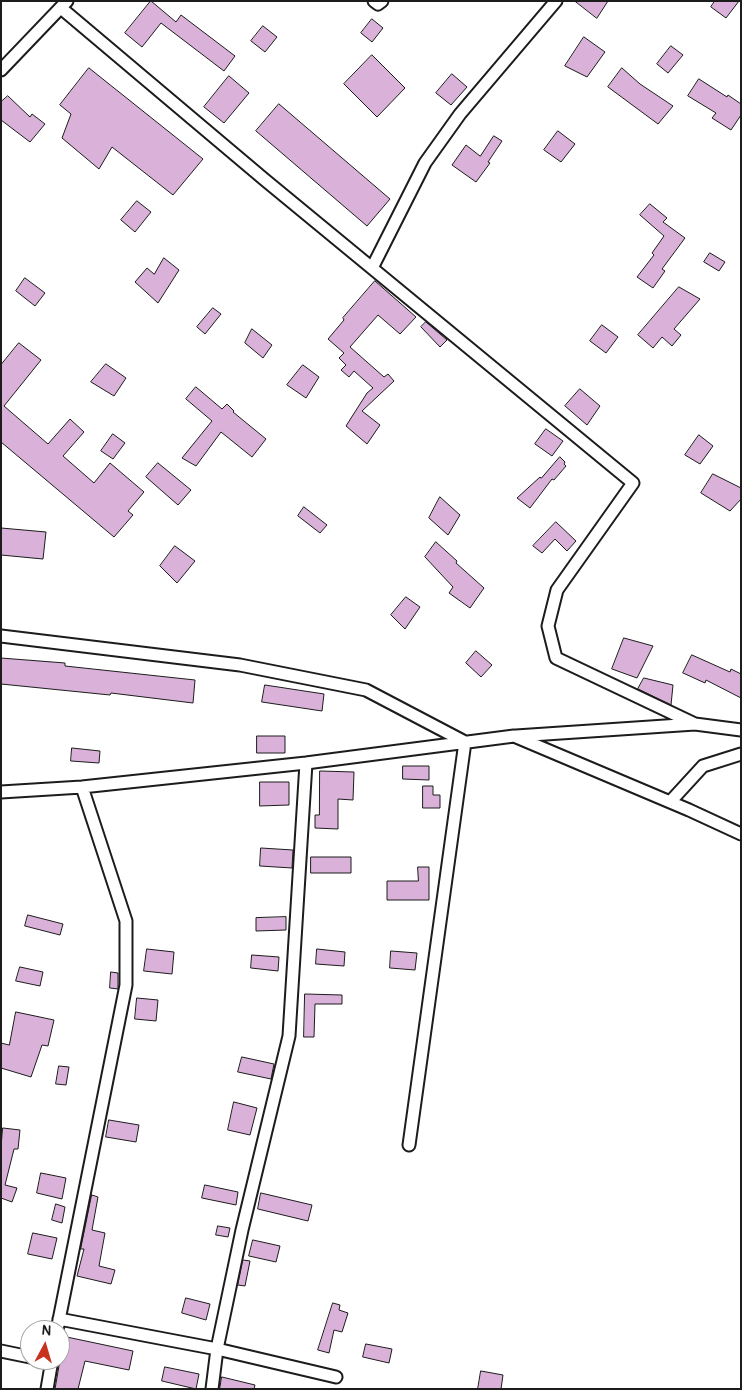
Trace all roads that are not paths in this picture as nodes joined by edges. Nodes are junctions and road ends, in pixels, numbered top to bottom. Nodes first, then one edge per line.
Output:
1 (374, 1) edge
2 (382, 1) edge
3 (556, 1) edge
4 (64, 4) edge
5 (1, 70) edge
6 (372, 268) junction
7 (1, 636) edge
8 (695, 724) junction
9 (741, 730) edge
10 (514, 736) junction
11 (465, 742) junction
12 (741, 754) edge
13 (306, 763) junction
14 (82, 787) junction
15 (1, 792) edge
16 (670, 802) junction
17 (741, 834) edge
18 (409, 1145) dead end
19 (59, 1320) edge
20 (70, 1327) edge
21 (218, 1349) junction
22 (1, 1351) edge
23 (20, 1355) edge
24 (49, 1370) edge
25 (336, 1377) dead end
26 (47, 1389) edge
27 (212, 1389) edge

1 - 2 street
3 - 6 street
4 - 5 street
4 - 6 street
6 - 8 street
7 - 11 street
8 - 9 street
8 - 10 street
10 - 11 street
10 - 16 street
11 - 13 street
11 - 18 street
12 - 16 street
13 - 14 street
13 - 21 street
14 - 15 street
14 - 19 street
16 - 17 street
20 - 21 street
21 - 25 street
21 - 27 street
22 - 23 street
24 - 26 street

